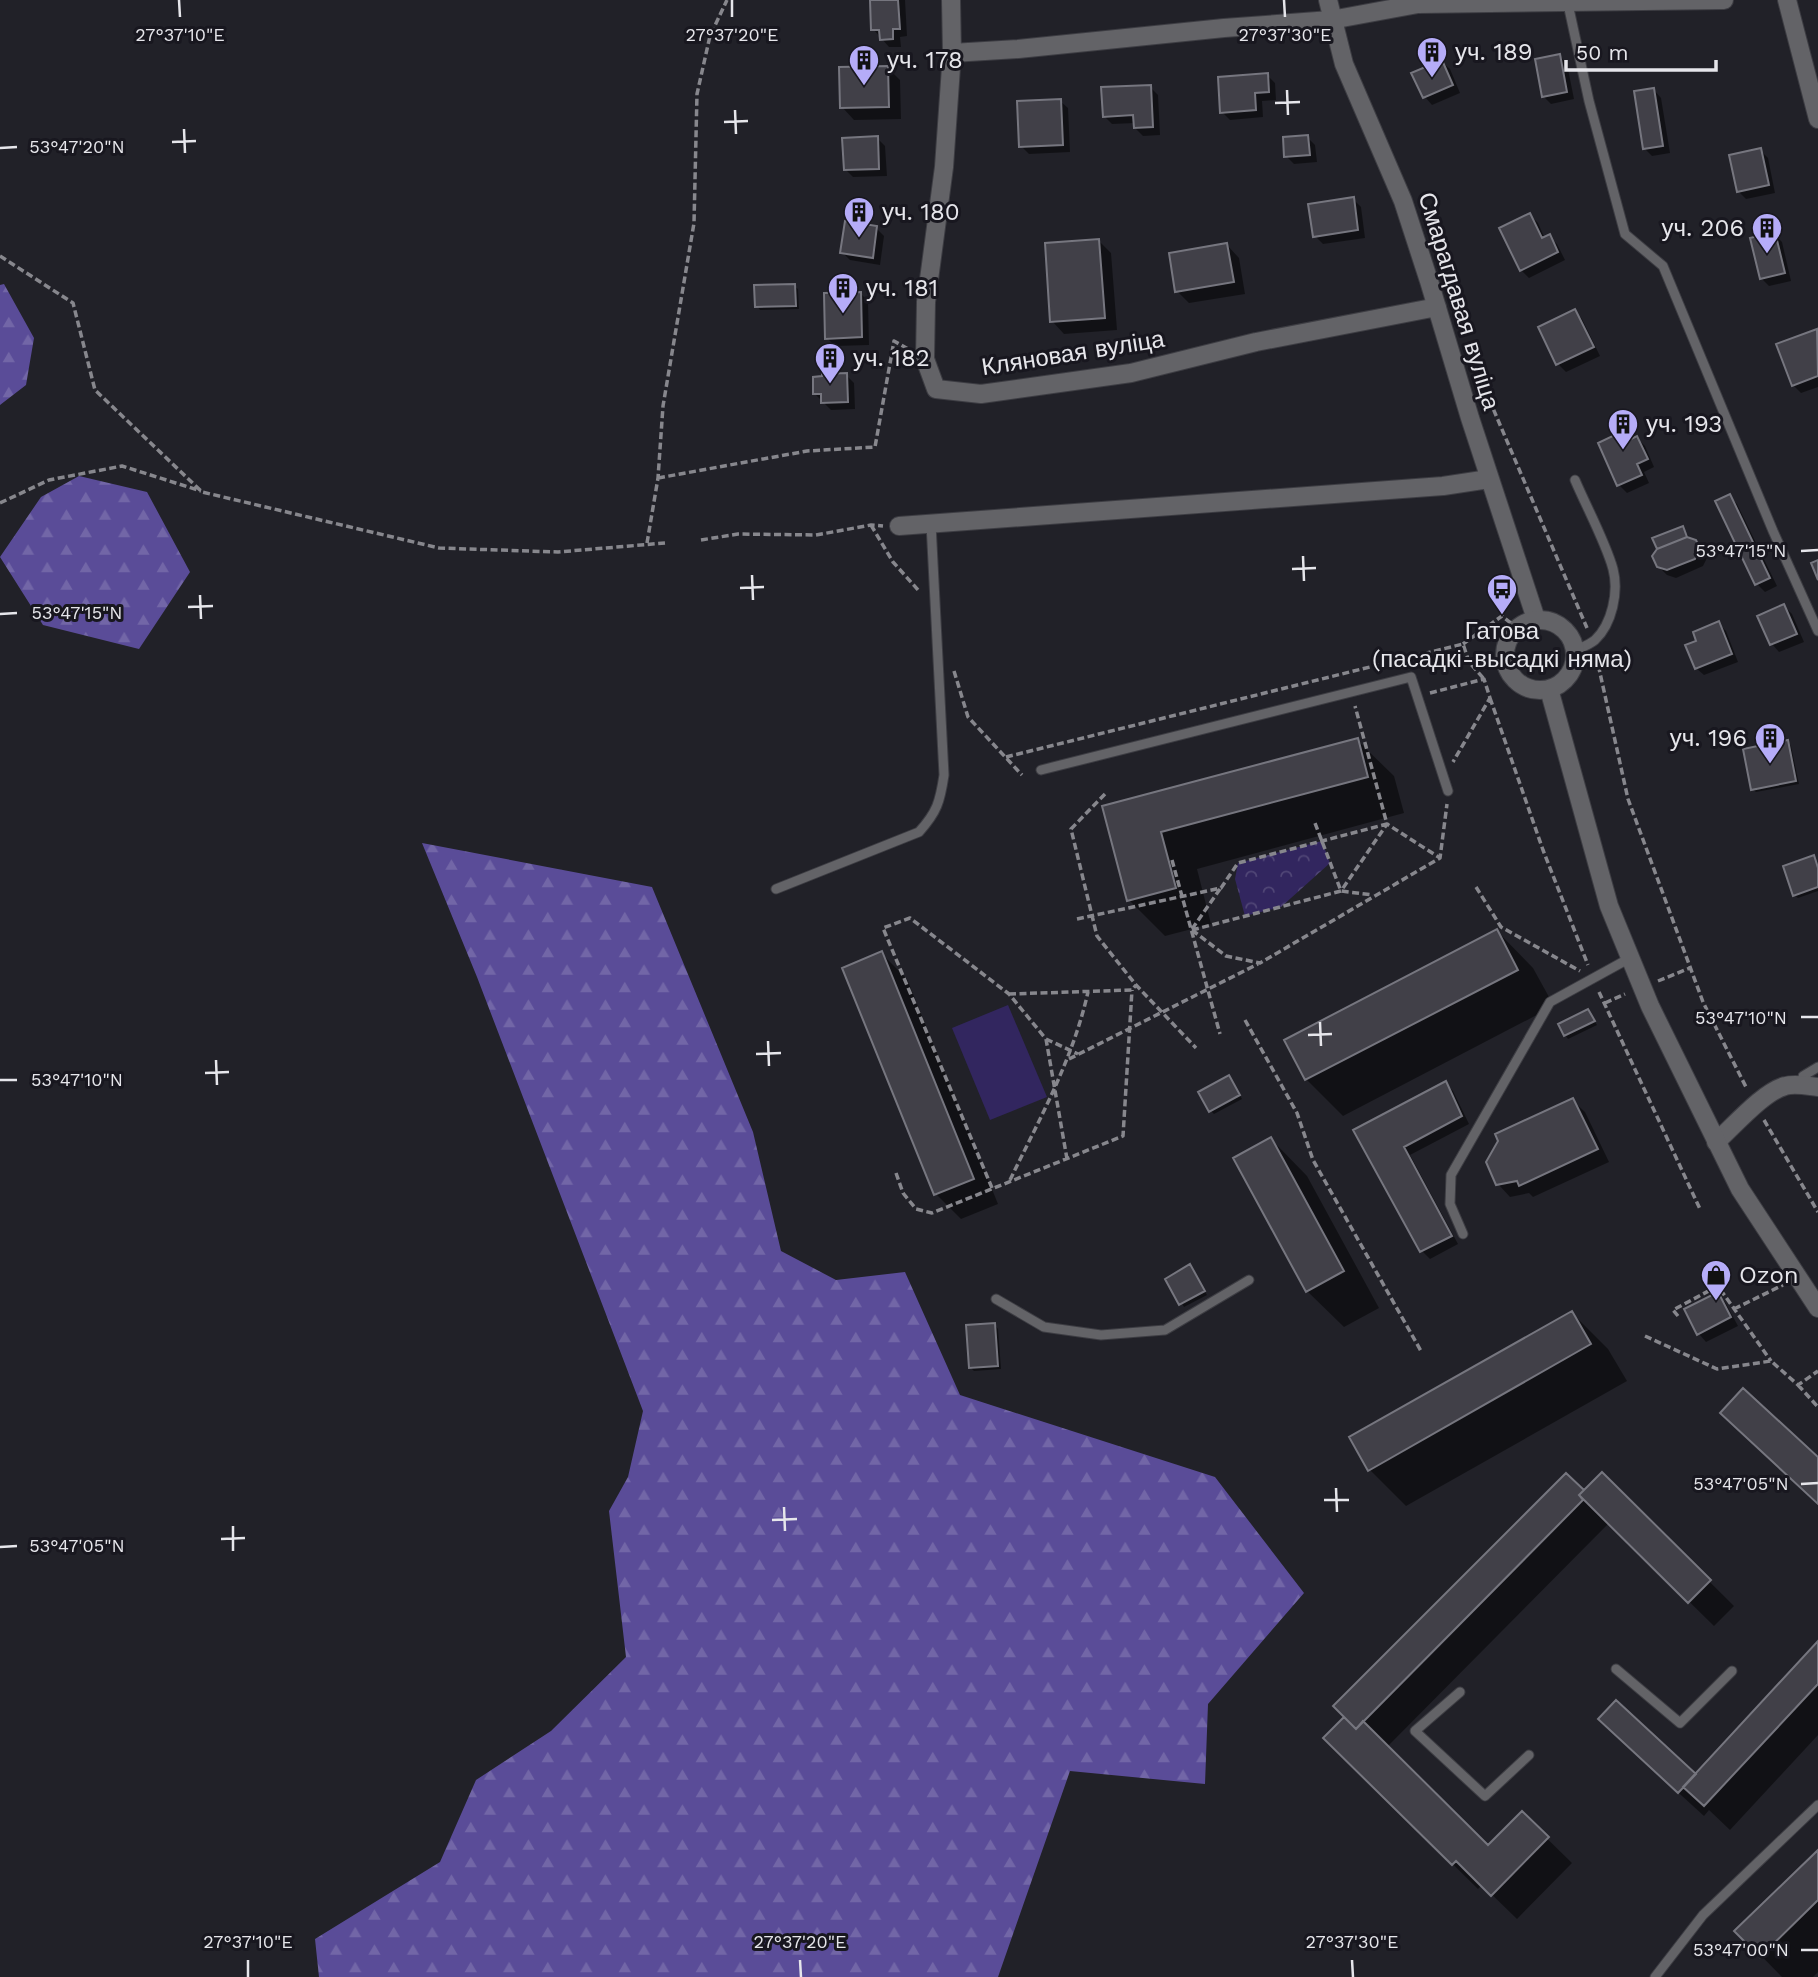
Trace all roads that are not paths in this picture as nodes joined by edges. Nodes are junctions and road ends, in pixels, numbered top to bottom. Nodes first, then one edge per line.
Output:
1 (951, 0) edge
2 (1328, 0) edge
3 (1724, 0) edge
4 (1787, 0) edge
5 (1568, 4) junction
6 (1331, 20) junction
7 (952, 53) junction
8 (1818, 119) edge
9 (1437, 307) junction
10 (1489, 479) junction
11 (1575, 480) dead end
12 (931, 524) junction
13 (899, 526) road end
14 (1536, 619) junction
15 (1818, 631) edge
16 (1584, 646) junction
17 (1549, 690) junction
18 (1041, 770) dead end
19 (1448, 791) road end
20 (776, 889) dead end
21 (1630, 958) junction
22 (1818, 1067) edge
23 (1810, 1086) edge
24 (1716, 1142) junction
25 (1463, 1234) dead end
26 (1249, 1280) dead end
27 (996, 1299) dead end
28 (1818, 1308) edge
29 (1616, 1669) dead end
30 (1732, 1671) dead end
31 (1460, 1692) dead end
32 (1529, 1755) dead end
33 (1818, 1805) edge
34 (1655, 1977) edge

1 - 7 street, Кляновая вуліца
2 - 6 street, Смарагдавая вуліца
3 - 5 street
4 - 8 street
5 - 6 street
5 - 15 lane
6 - 7 street
6 - 9 street, Смарагдавая вуліца
7 - 9 street, Кляновая вуліца
9 - 10 street, Смарагдавая вуліца
10 - 12 street
10 - 14 street, Смарагдавая вуліца
11 - 16 lane
12 - 13 street
12 - 20 lane
14 - 16 street
14 - 17 street
16 - 17 street
17 - 21 street
18 - 19 lane
21 - 24 street
21 - 25 lane
22 - 23 lane
23 - 24 street
24 - 28 street
26 - 27 lane
29 - 30 lane
31 - 32 lane
33 - 34 lane

